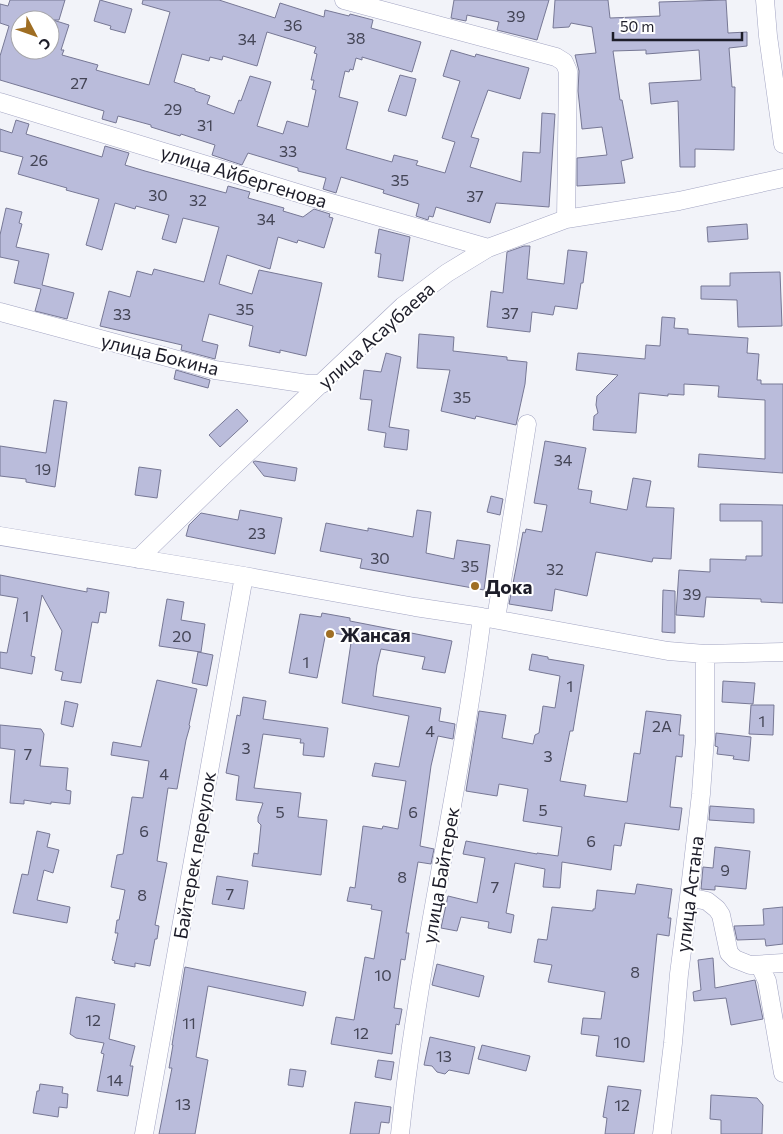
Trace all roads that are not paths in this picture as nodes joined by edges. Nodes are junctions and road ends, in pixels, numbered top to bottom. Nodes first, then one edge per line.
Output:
1 (344, 0) edge
2 (765, 0) edge
3 (775, 37) edge
4 (0, 102) edge
5 (783, 144) edge
6 (783, 178) edge
7 (566, 219) junction
8 (488, 248) junction
9 (0, 312) edge
10 (322, 384) junction
11 (527, 424) dead end
12 (0, 536) edge
13 (138, 558) junction
14 (244, 576) junction
15 (489, 618) junction
16 (783, 652) edge
17 (705, 654) junction
18 (689, 897) junction
19 (783, 963) edge
20 (760, 966) junction
21 (783, 1072) edge
22 (144, 1134) edge
23 (400, 1134) edge
24 (662, 1134) edge

1 - 7 street
2 - 3 street
3 - 5 street
4 - 8 street, улица Айбергенова
6 - 7 street, улица Асаубаева
7 - 8 street, улица Асаубаева
8 - 10 street, улица Асаубаева
9 - 10 street, улица Бокина
10 - 13 street, улица Асаубаева
11 - 15 street, улица Байтерек
12 - 13 street
13 - 14 street
14 - 15 street
14 - 22 street, Байтерек переулок
15 - 17 street
15 - 23 street, улица Байтерек
16 - 17 street
17 - 18 street, улица Астана
18 - 20 street
18 - 24 street, улица Астана
19 - 20 street
20 - 21 street

